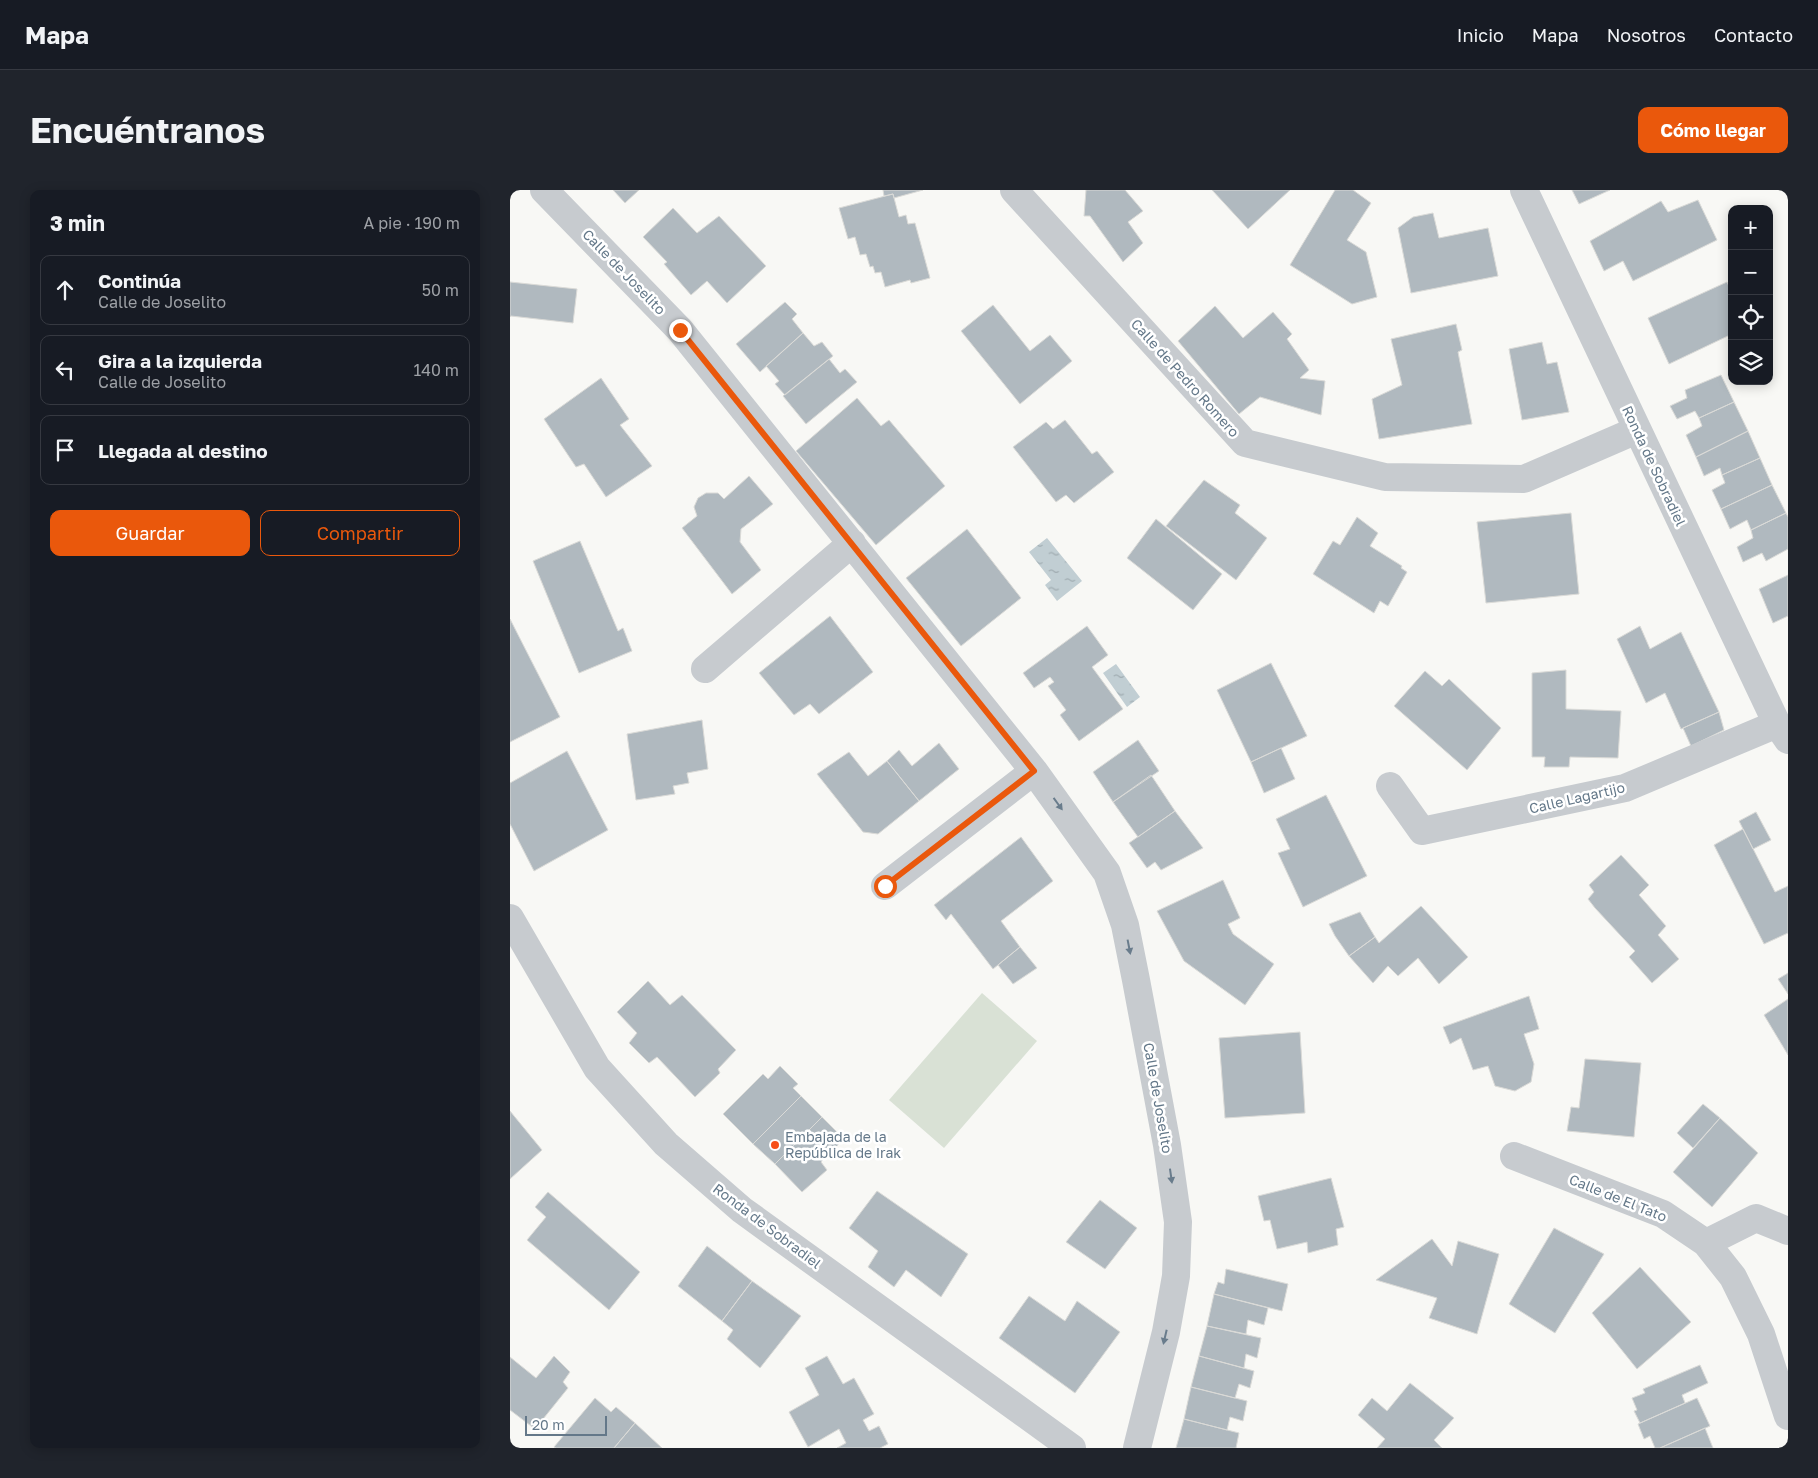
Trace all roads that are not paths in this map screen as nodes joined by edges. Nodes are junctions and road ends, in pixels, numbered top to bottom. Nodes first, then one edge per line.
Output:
1 (544, 190) edge
2 (1014, 190) edge
3 (1524, 190) edge
4 (1636, 430) junction
5 (852, 543) junction
6 (705, 670) dead end
7 (1782, 732) edge
8 (1034, 771) junction
9 (1390, 786) dead end
10 (885, 886) dead end
11 (510, 918) edge
12 (1514, 1156) dead end
13 (1788, 1231) edge
14 (1706, 1243) junction
15 (1788, 1416) edge
16 (1072, 1448) edge
17 (1137, 1448) edge

1 - 5 street, Calle de Joselito
2 - 4 street, Calle de Pedro Romero
3 - 4 street, Ronda de Sobradiel
4 - 7 street, Ronda de Sobradiel
5 - 6 street
5 - 8 street, Calle de Joselito
7 - 9 street, Calle Lagartijo
8 - 10 street
8 -> 17 street, Calle de Joselito
11 - 16 street, Ronda de Sobradiel
12 - 14 street, Calle de El Tato
13 - 14 street
14 - 15 street, Calle de El Tato

